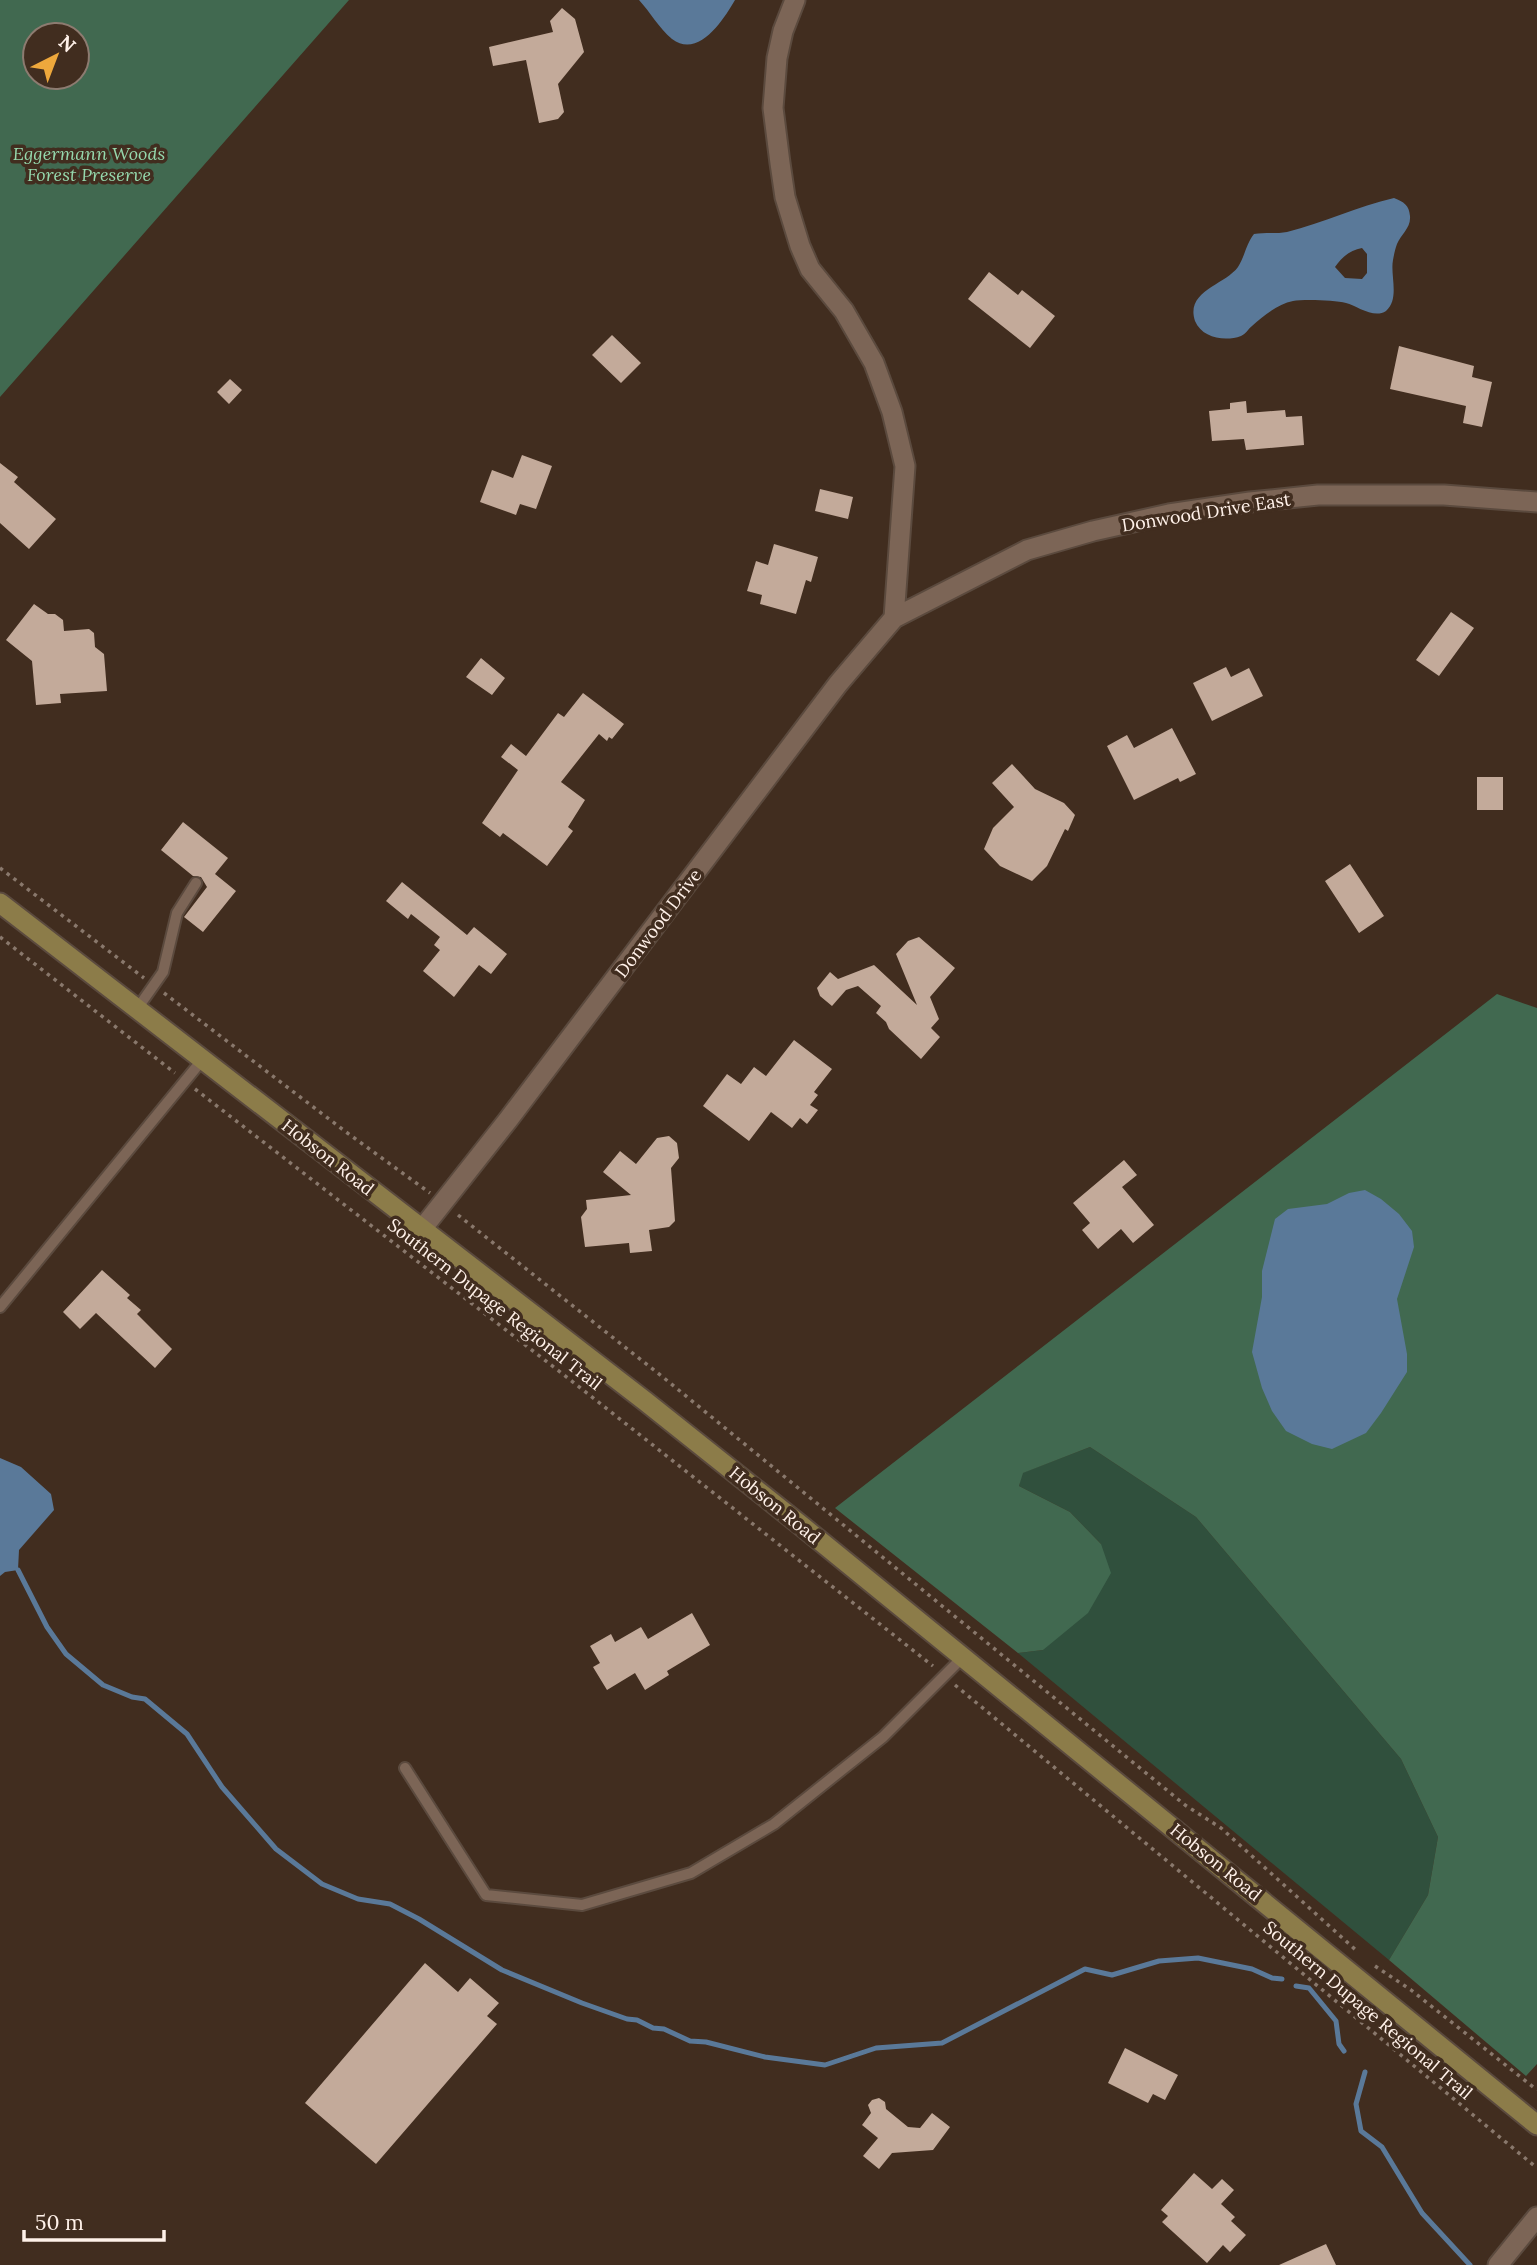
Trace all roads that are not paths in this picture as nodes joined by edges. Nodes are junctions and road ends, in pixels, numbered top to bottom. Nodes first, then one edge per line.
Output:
1 (795, 0) edge
2 (1537, 502) edge
3 (894, 618) junction
4 (196, 883) dead end
5 (0, 903) edge
6 (137, 1009) junction
7 (203, 1059) junction
8 (422, 1229) junction
9 (0, 1307) edge
10 (963, 1657) junction
11 (405, 1768) dead end
12 (1537, 2124) edge
13 (1537, 2217) edge
14 (1498, 2265) edge

1 - 3 street
2 - 3 street, Donwood Drive East
3 - 8 street, Donwood Drive
4 - 6 lane
5 - 6 main road, Hobson Road
6 - 7 main road, Hobson Road
7 - 8 main road, Hobson Road
7 - 9 lane
8 - 10 main road, Hobson Road
10 - 11 lane
10 - 12 main road, Hobson Road
13 - 14 street

